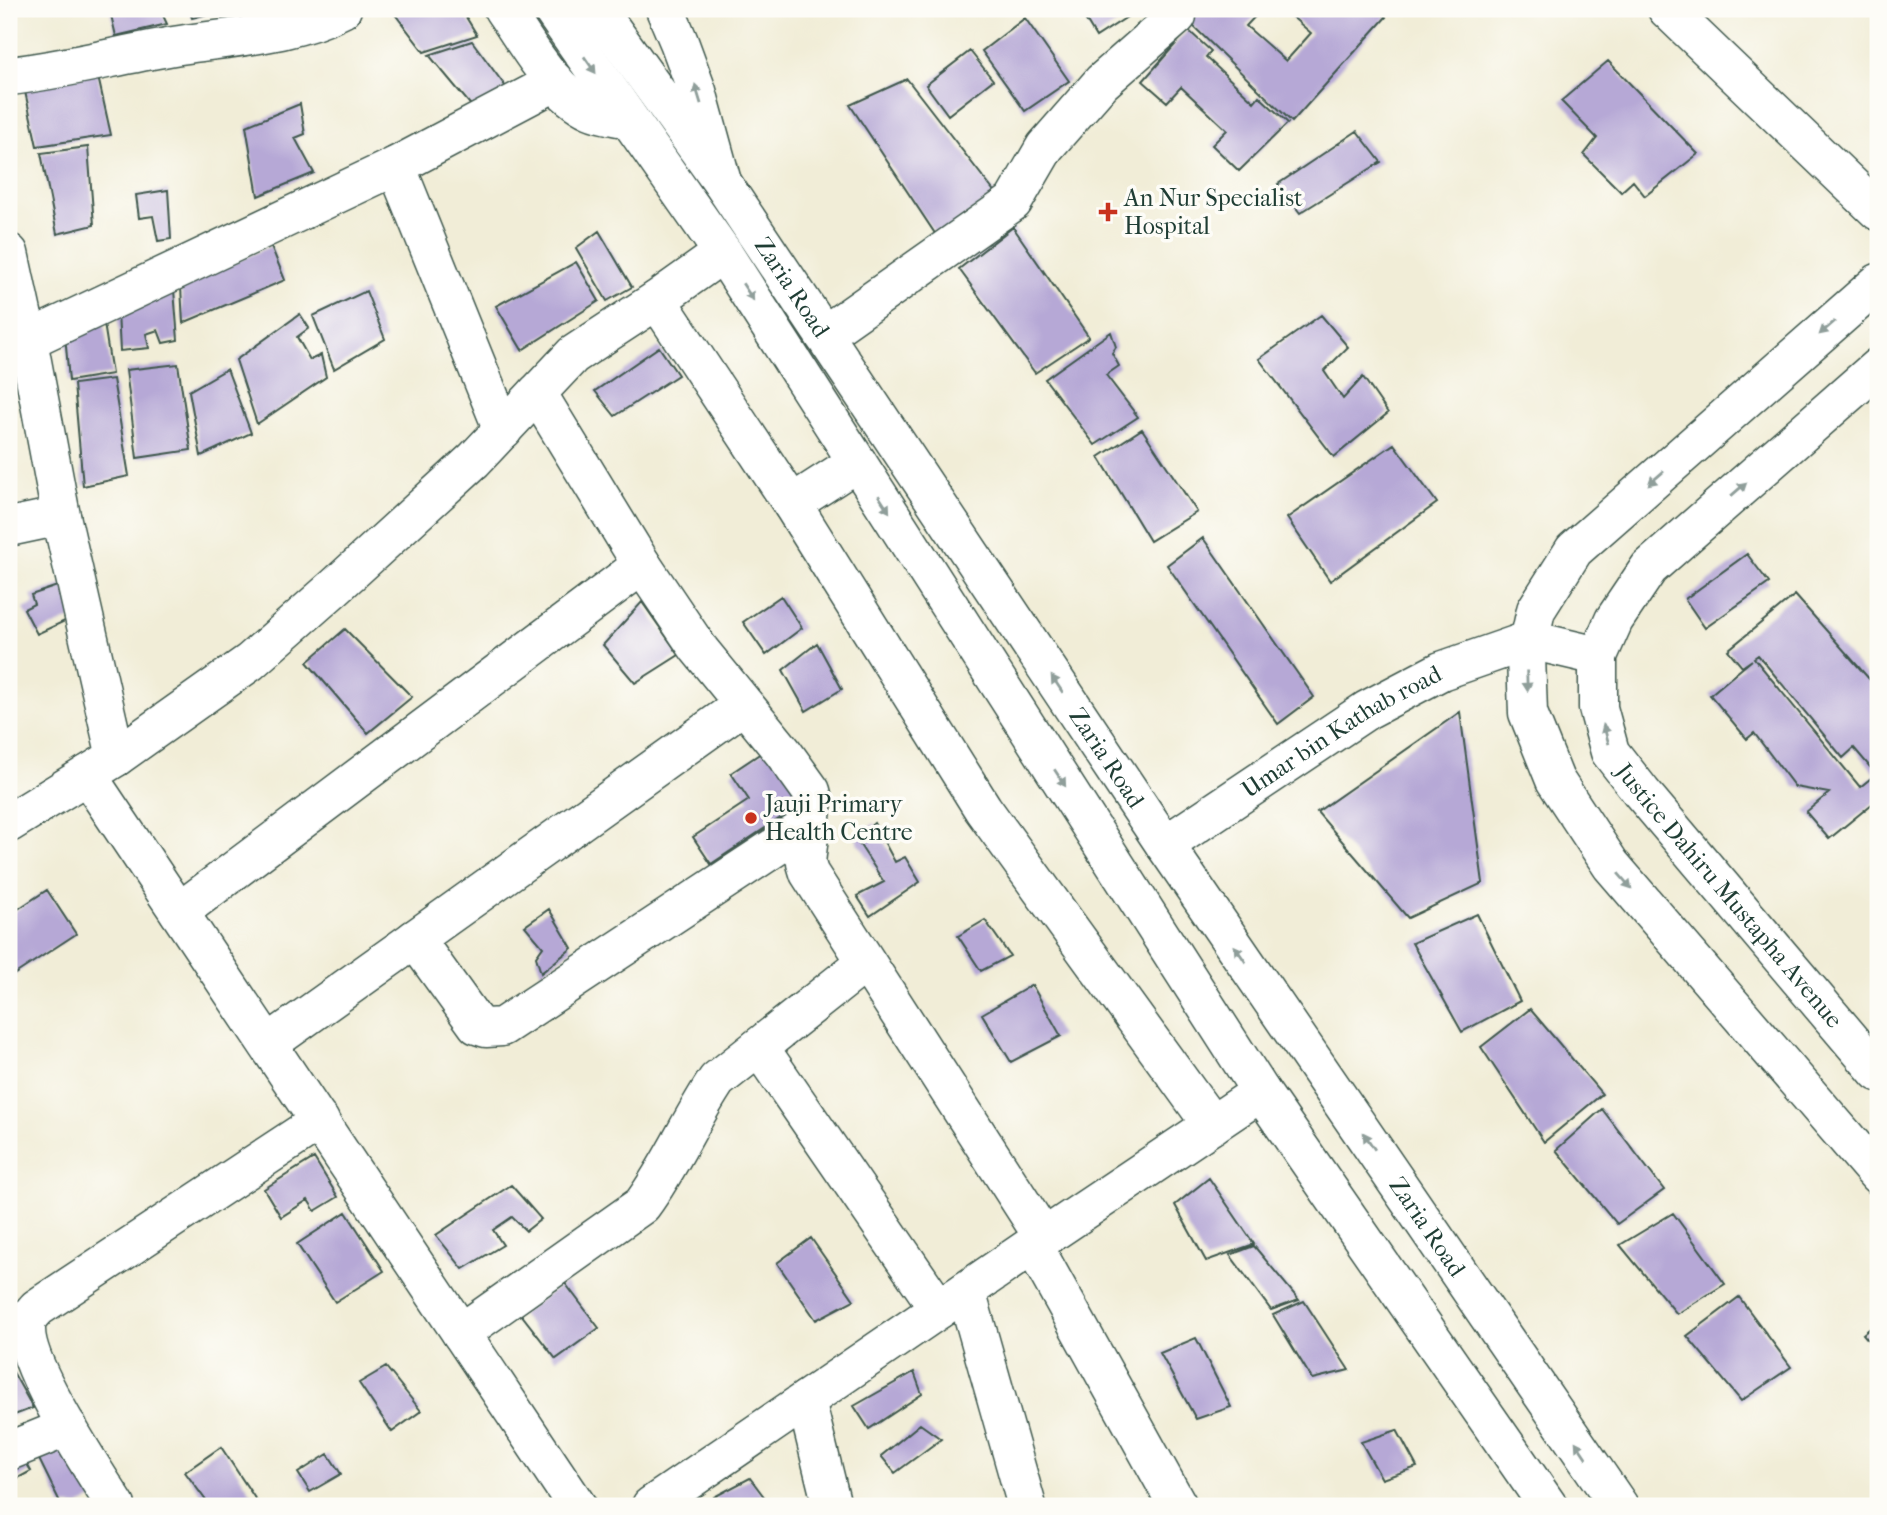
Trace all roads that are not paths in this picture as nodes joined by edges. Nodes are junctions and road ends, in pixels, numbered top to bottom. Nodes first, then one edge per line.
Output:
1 (342, 9) edge
2 (503, 9) edge
3 (552, 9) edge
4 (597, 9) edge
5 (665, 9) edge
6 (1667, 9) edge
7 (1177, 16) dead end
8 (9, 76) edge
9 (555, 82) junction
10 (628, 119) junction
11 (396, 166) junction
12 (723, 184) junction
13 (1878, 211) edge
14 (9, 253) edge
15 (723, 253) junction
16 (1878, 283) edge
17 (657, 300) junction
18 (824, 335) junction
19 (18, 343) edge
20 (1878, 367) edge
21 (537, 393) junction
22 (503, 430) junction
23 (857, 462) junction
24 (792, 504) junction
25 (61, 516) junction
26 (9, 527) edge
27 (642, 565) junction
28 (1530, 640) junction
29 (1598, 656) junction
30 (743, 705) junction
31 (102, 766) junction
32 (9, 823) edge
33 (810, 824) junction
34 (1165, 845) junction
35 (179, 912) junction
36 (415, 939) junction
37 (865, 963) junction
38 (268, 1044) junction
39 (759, 1047) junction
40 (1878, 1072) edge
41 (1261, 1092) junction
42 (320, 1121) junction
43 (1212, 1125) junction
44 (1878, 1175) edge
45 (1038, 1242) junction
46 (953, 1300) junction
47 (461, 1333) junction
48 (806, 1400) junction
49 (68, 1427) junction
50 (9, 1451) edge
51 (116, 1506) edge
52 (577, 1506) edge
53 (651, 1506) edge
54 (832, 1506) edge
55 (1027, 1506) edge
56 (1178, 1506) edge
57 (1548, 1506) edge
58 (1619, 1506) edge

1 - 8 main road
2 - 9 main road
3 -> 10 main road, Zaria Road
4 - 12 main road, Zaria Road
12 -> 5 main road
6 - 13 main road
7 - 18 main road
9 - 10 main road
9 - 11 main road
10 - 15 main road, Zaria Road
11 - 19 main road
11 - 22 main road
12 - 18 main road, Zaria Road
14 - 19 main road
15 - 17 main road
15 -> 23 main road, Zaria Road
16 -> 28 main road
17 - 21 main road
17 - 24 main road
34 -> 18 main road, Zaria Road
19 - 25 main road
29 -> 20 main road, Justice Dahiru Mustapha Avenue
21 - 22 main road
21 - 27 main road
22 - 31 main road
23 - 24 main road
23 -> 41 main road, Zaria Road
24 - 43 main road
25 - 26 main road
25 - 31 main road
27 - 30 main road
27 - 35 main road
28 - 29 main road
28 - 34 main road, Umar bin Kathab road
28 -> 44 main road
40 -> 29 main road, Justice Dahiru Mustapha Avenue
30 - 33 main road
30 - 36 main road
31 - 32 main road
31 - 35 main road
33 - 36 main road
33 - 37 main road
58 -> 34 main road, Zaria Road
35 - 38 main road
36 - 38 main road
37 - 39 main road
37 - 45 main road
38 - 42 main road
39 - 46 main road
39 - 47 main road
41 - 43 main road
41 - 57 main road, Zaria Road
42 - 47 main road
42 - 49 main road
43 - 45 main road
45 - 46 main road
45 - 56 main road
46 - 48 main road
46 - 55 main road
47 - 52 main road
48 - 53 main road
48 - 54 main road
49 - 50 main road
49 - 51 main road

